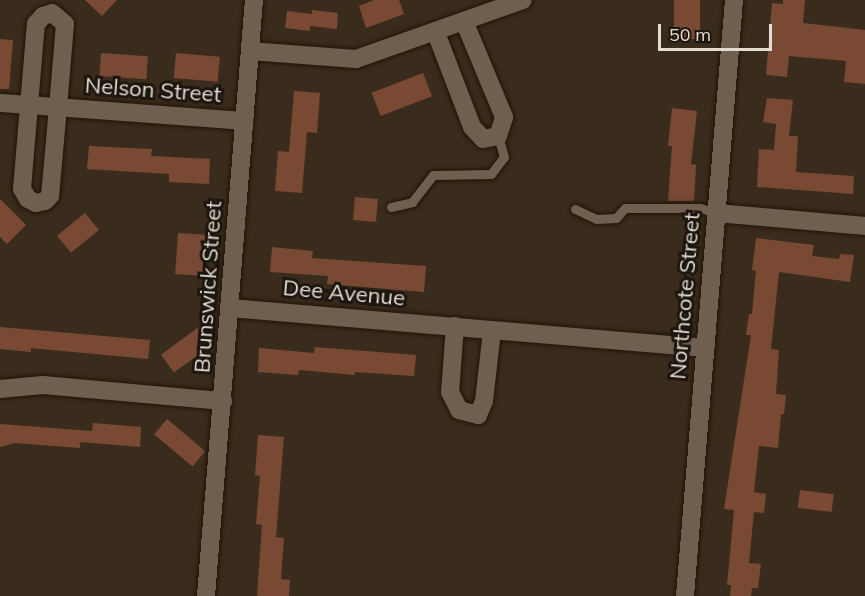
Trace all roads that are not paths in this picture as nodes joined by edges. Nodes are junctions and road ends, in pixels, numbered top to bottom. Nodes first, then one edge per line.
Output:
1 (254, 0) edge
2 (523, 0) edge
3 (734, 0) edge
4 (464, 21) junction
5 (436, 33) junction
6 (250, 51) junction
7 (0, 103) edge
8 (29, 105) junction
9 (58, 107) junction
10 (244, 121) junction
11 (498, 136) junction
12 (391, 207) dead end
13 (576, 209) dead end
14 (717, 213) junction
15 (865, 226) edge
16 (230, 308) junction
17 (455, 326) junction
18 (492, 332) junction
19 (705, 348) junction
20 (0, 389) edge
21 (224, 401) junction
22 (210, 587) edge
23 (206, 596) edge
24 (686, 596) edge

1 - 6 street, Brunswick Street
2 - 4 street
3 - 14 street, Northcote Street
4 - 5 street
4 - 11 street
5 - 6 street
5 - 11 street
6 - 10 street, Brunswick Street
7 - 8 street, Nelson Street
8 - 9 street, Nelson Street
8 - 9 street, Nelson Street
8 - 9 street, Nelson Street
9 - 10 street, Nelson Street
10 - 16 street, Brunswick Street
11 - 12 lane
13 - 14 lane
14 - 15 street
14 - 19 street, Northcote Street
16 - 17 street, Dee Avenue
16 - 21 street, Brunswick Street
17 - 18 street, Dee Avenue
17 - 18 street
18 - 19 street, Dee Avenue
19 - 24 street, Northcote Street
20 - 21 street
21 - 22 street, Brunswick Street
22 - 23 street, Brunswick Street

